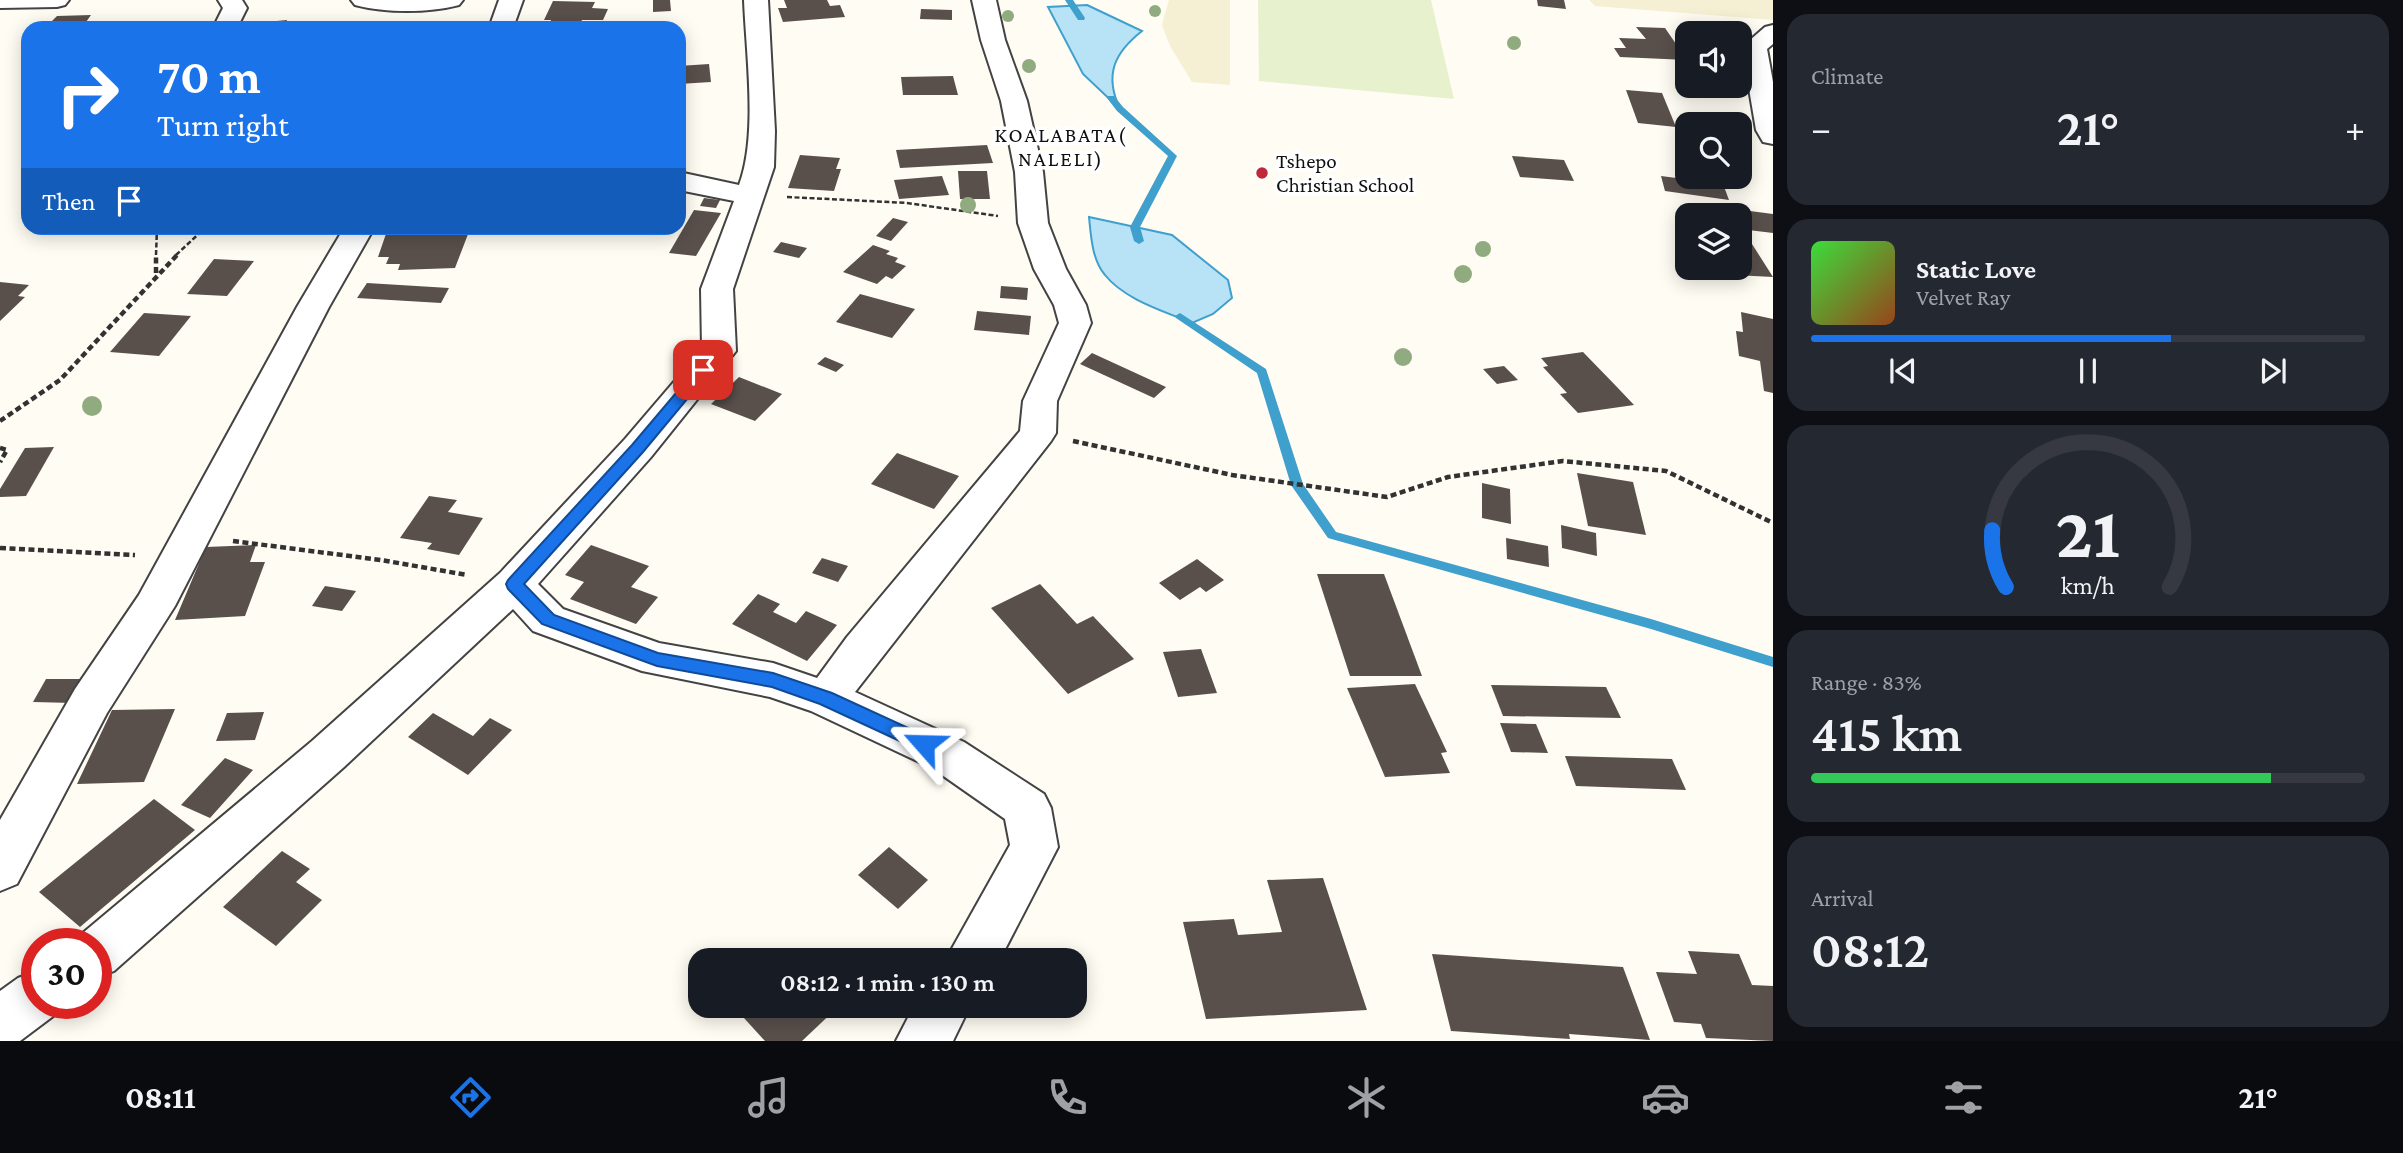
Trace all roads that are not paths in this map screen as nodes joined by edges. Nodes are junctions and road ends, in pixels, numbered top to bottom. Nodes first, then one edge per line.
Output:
1 (57, 0) edge
2 (230, 0) edge
3 (363, 0) edge
4 (451, 0) edge
5 (512, 0) edge
6 (756, 0) edge
7 (984, 0) edge
8 (0, 1) edge
9 (410, 1) edge
10 (228, 21) edge
11 (503, 21) edge
12 (1773, 33) edge
13 (1773, 136) edge
14 (686, 182) edge
15 (751, 196) junction
16 (355, 235) edge
17 (514, 584) junction
18 (826, 699) junction
19 (0, 869) edge
20 (112, 940) edge
21 (978, 948) edge
22 (21, 1008) edge
23 (937, 1018) edge
24 (0, 1023) edge
25 (923, 1041) edge

1 - 8 street
2 - 10 street
3 - 9 street
4 - 9 street
5 - 11 street
6 - 15 street
7 - 18 street
12 - 13 street
14 - 15 street
15 - 17 street
16 - 19 street
17 - 18 street
17 - 20 street
18 - 21 street
22 - 24 street
23 - 25 street

